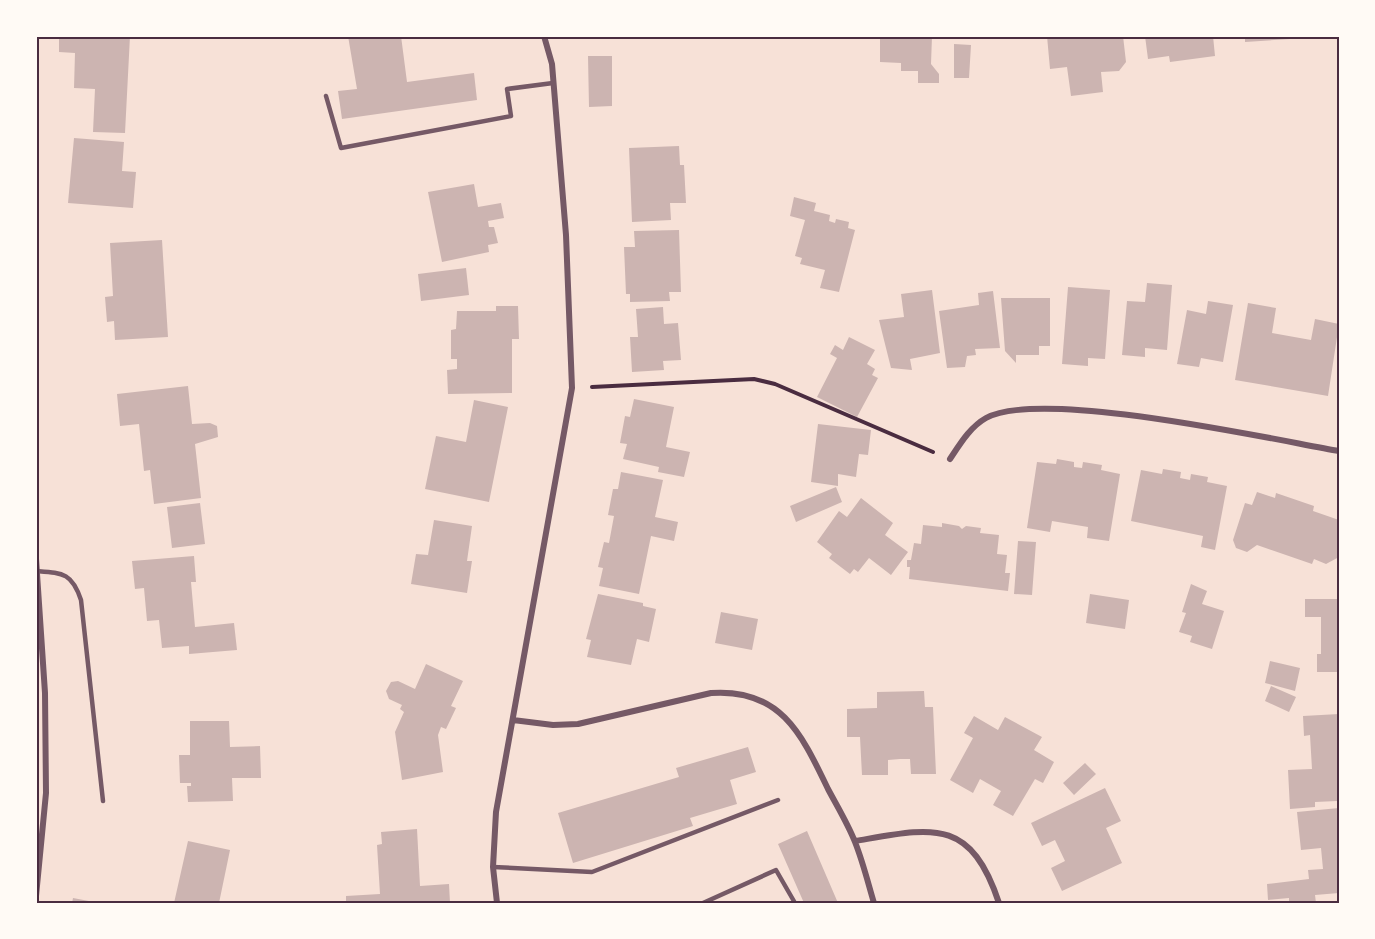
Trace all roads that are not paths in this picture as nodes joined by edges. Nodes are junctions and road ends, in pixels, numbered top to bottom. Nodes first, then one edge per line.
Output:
1 (544, 36) edge
2 (553, 84) junction
3 (326, 96) dead end
4 (1339, 450) edge
5 (950, 459) road end
6 (36, 559) edge
7 (37, 571) edge
8 (513, 720) junction
9 (778, 800) dead end
10 (102, 801) dead end
11 (855, 841) junction
12 (493, 867) junction
13 (36, 896) edge
14 (496, 903) edge
15 (703, 903) edge
16 (795, 903) edge
17 (874, 903) edge
18 (999, 903) edge

1 - 2 street
2 - 3 lane
2 - 8 street
4 - 5 street
6 - 7 street
7 - 10 lane
7 - 13 street
8 - 11 street
8 - 12 street
9 - 12 lane
11 - 17 street
11 - 18 street
12 - 14 street
15 - 16 lane

